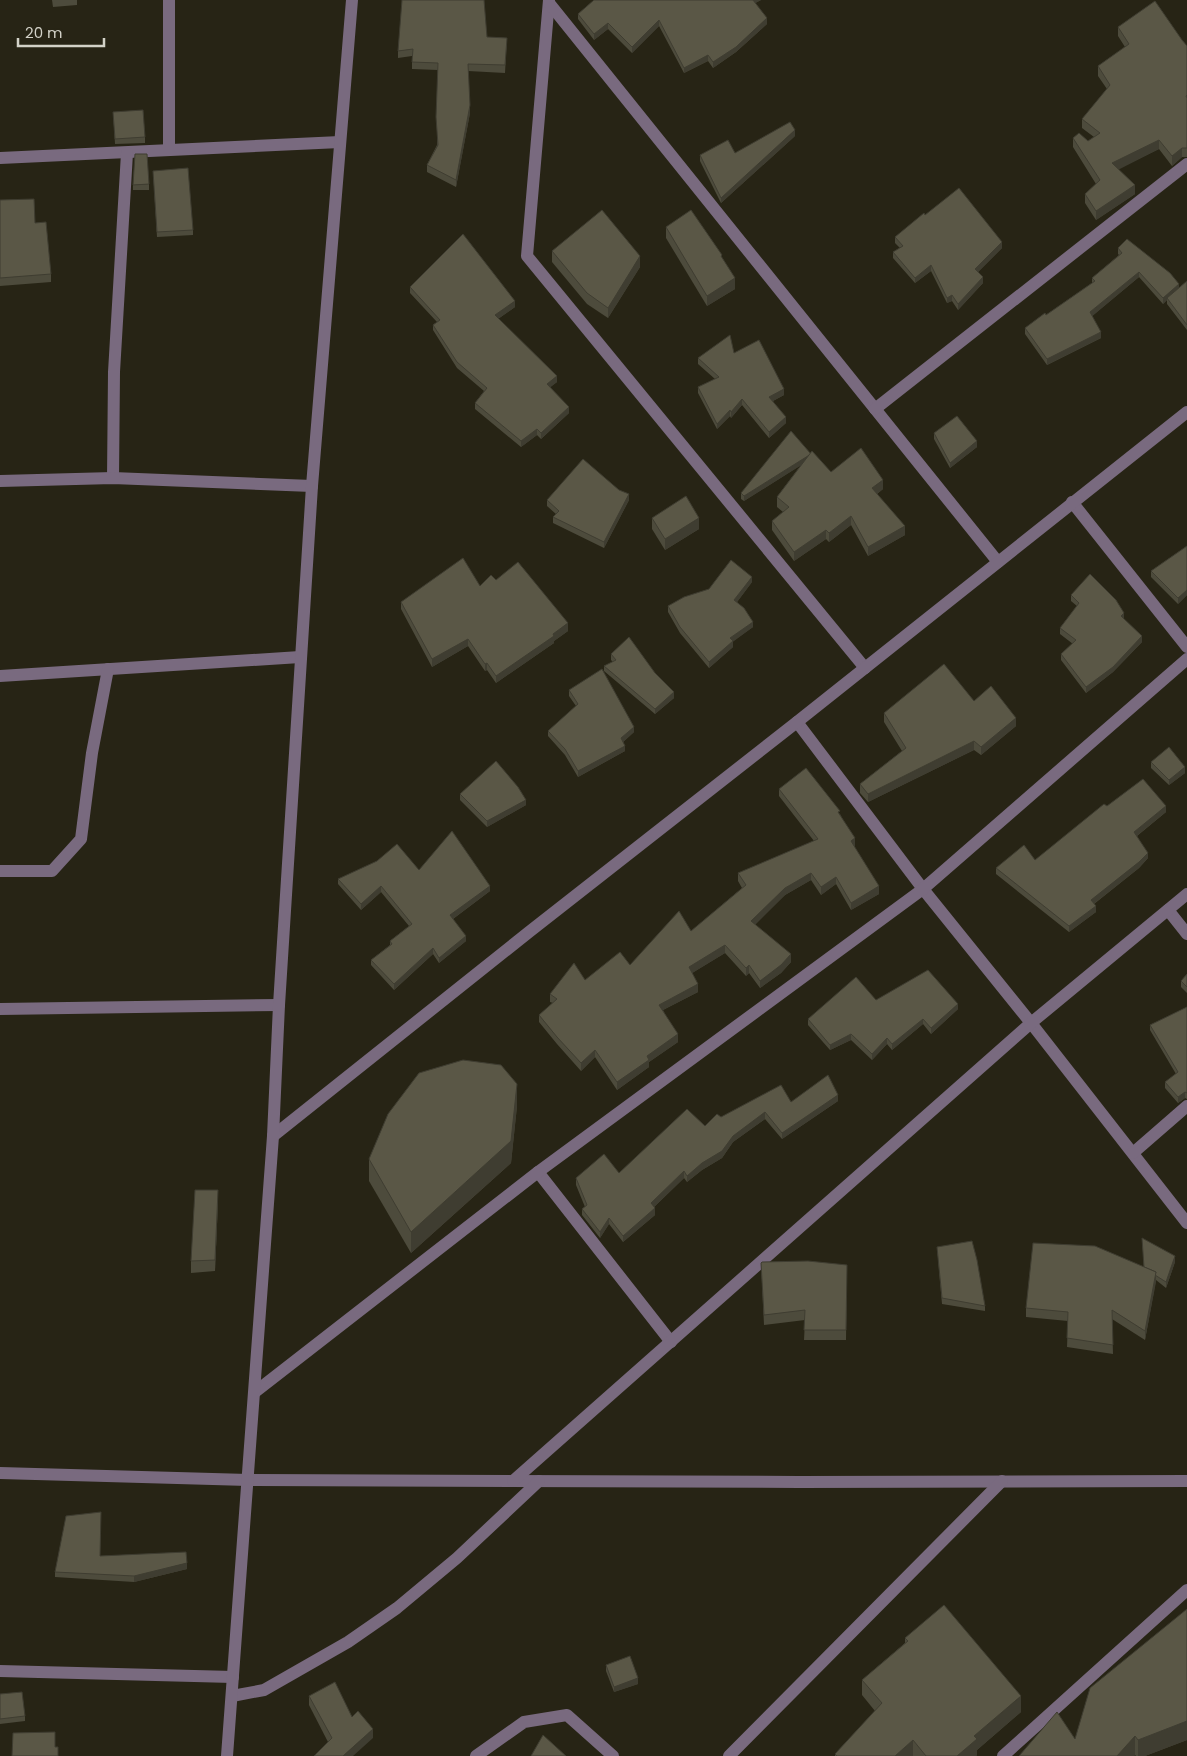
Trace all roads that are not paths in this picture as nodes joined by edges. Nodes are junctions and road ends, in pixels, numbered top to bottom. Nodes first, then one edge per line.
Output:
1 (170, 0) edge
2 (352, 0) edge
3 (549, 1) edge
4 (340, 142) junction
5 (169, 150) junction
6 (126, 153) junction
7 (0, 158) edge
8 (1187, 164) edge
9 (875, 409) junction
10 (1187, 412) edge
11 (113, 478) junction
12 (0, 482) edge
13 (312, 486) junction
14 (1072, 502) junction
15 (998, 562) junction
16 (1187, 647) edge
17 (300, 657) junction
18 (1187, 659) edge
19 (865, 668) junction
20 (108, 669) junction
21 (0, 676) edge
22 (797, 722) junction
23 (0, 872) edge
24 (923, 889) junction
25 (1187, 894) edge
26 (1168, 910) junction
27 (1187, 934) edge
28 (279, 1005) junction
29 (0, 1009) edge
30 (1031, 1023) junction
31 (1187, 1106) edge
32 (273, 1136) junction
33 (1133, 1154) junction
34 (538, 1172) junction
35 (1187, 1223) edge
36 (671, 1342) junction
37 (255, 1392) junction
38 (0, 1473) edge
39 (248, 1480) junction
40 (1187, 1480) edge
41 (513, 1481) junction
42 (539, 1481) junction
43 (1002, 1481) junction
44 (1187, 1590) edge
45 (0, 1671) edge
46 (233, 1677) junction
47 (232, 1696) junction
48 (228, 1756) edge
49 (476, 1756) edge
50 (613, 1756) edge
51 (729, 1756) edge
52 (1003, 1756) edge

1 - 5 street
2 - 4 street
3 - 9 street
3 - 19 street
4 - 5 street
4 - 13 street
5 - 6 street
6 - 7 street
6 - 11 street
8 - 9 street
9 - 15 street
10 - 14 street
11 - 12 street
11 - 13 street
13 - 17 street
14 - 15 street
14 - 16 street
15 - 19 street
17 - 20 street
17 - 28 street
18 - 24 street
19 - 22 street
20 - 21 street
20 - 23 street
22 - 24 street
22 - 32 street
24 - 30 street
24 - 34 street
25 - 26 street
26 - 27 street
26 - 30 street
28 - 29 street
28 - 32 street
30 - 33 street
30 - 36 street
31 - 33 street
32 - 37 street
33 - 35 street
34 - 36 street
34 - 37 street
36 - 41 street
37 - 39 street
38 - 39 street
39 - 41 street
39 - 46 street
40 - 43 street
41 - 42 street
42 - 43 street
42 - 47 street
43 - 51 street
44 - 52 street
45 - 46 street
46 - 47 street
47 - 48 street
49 - 50 street

